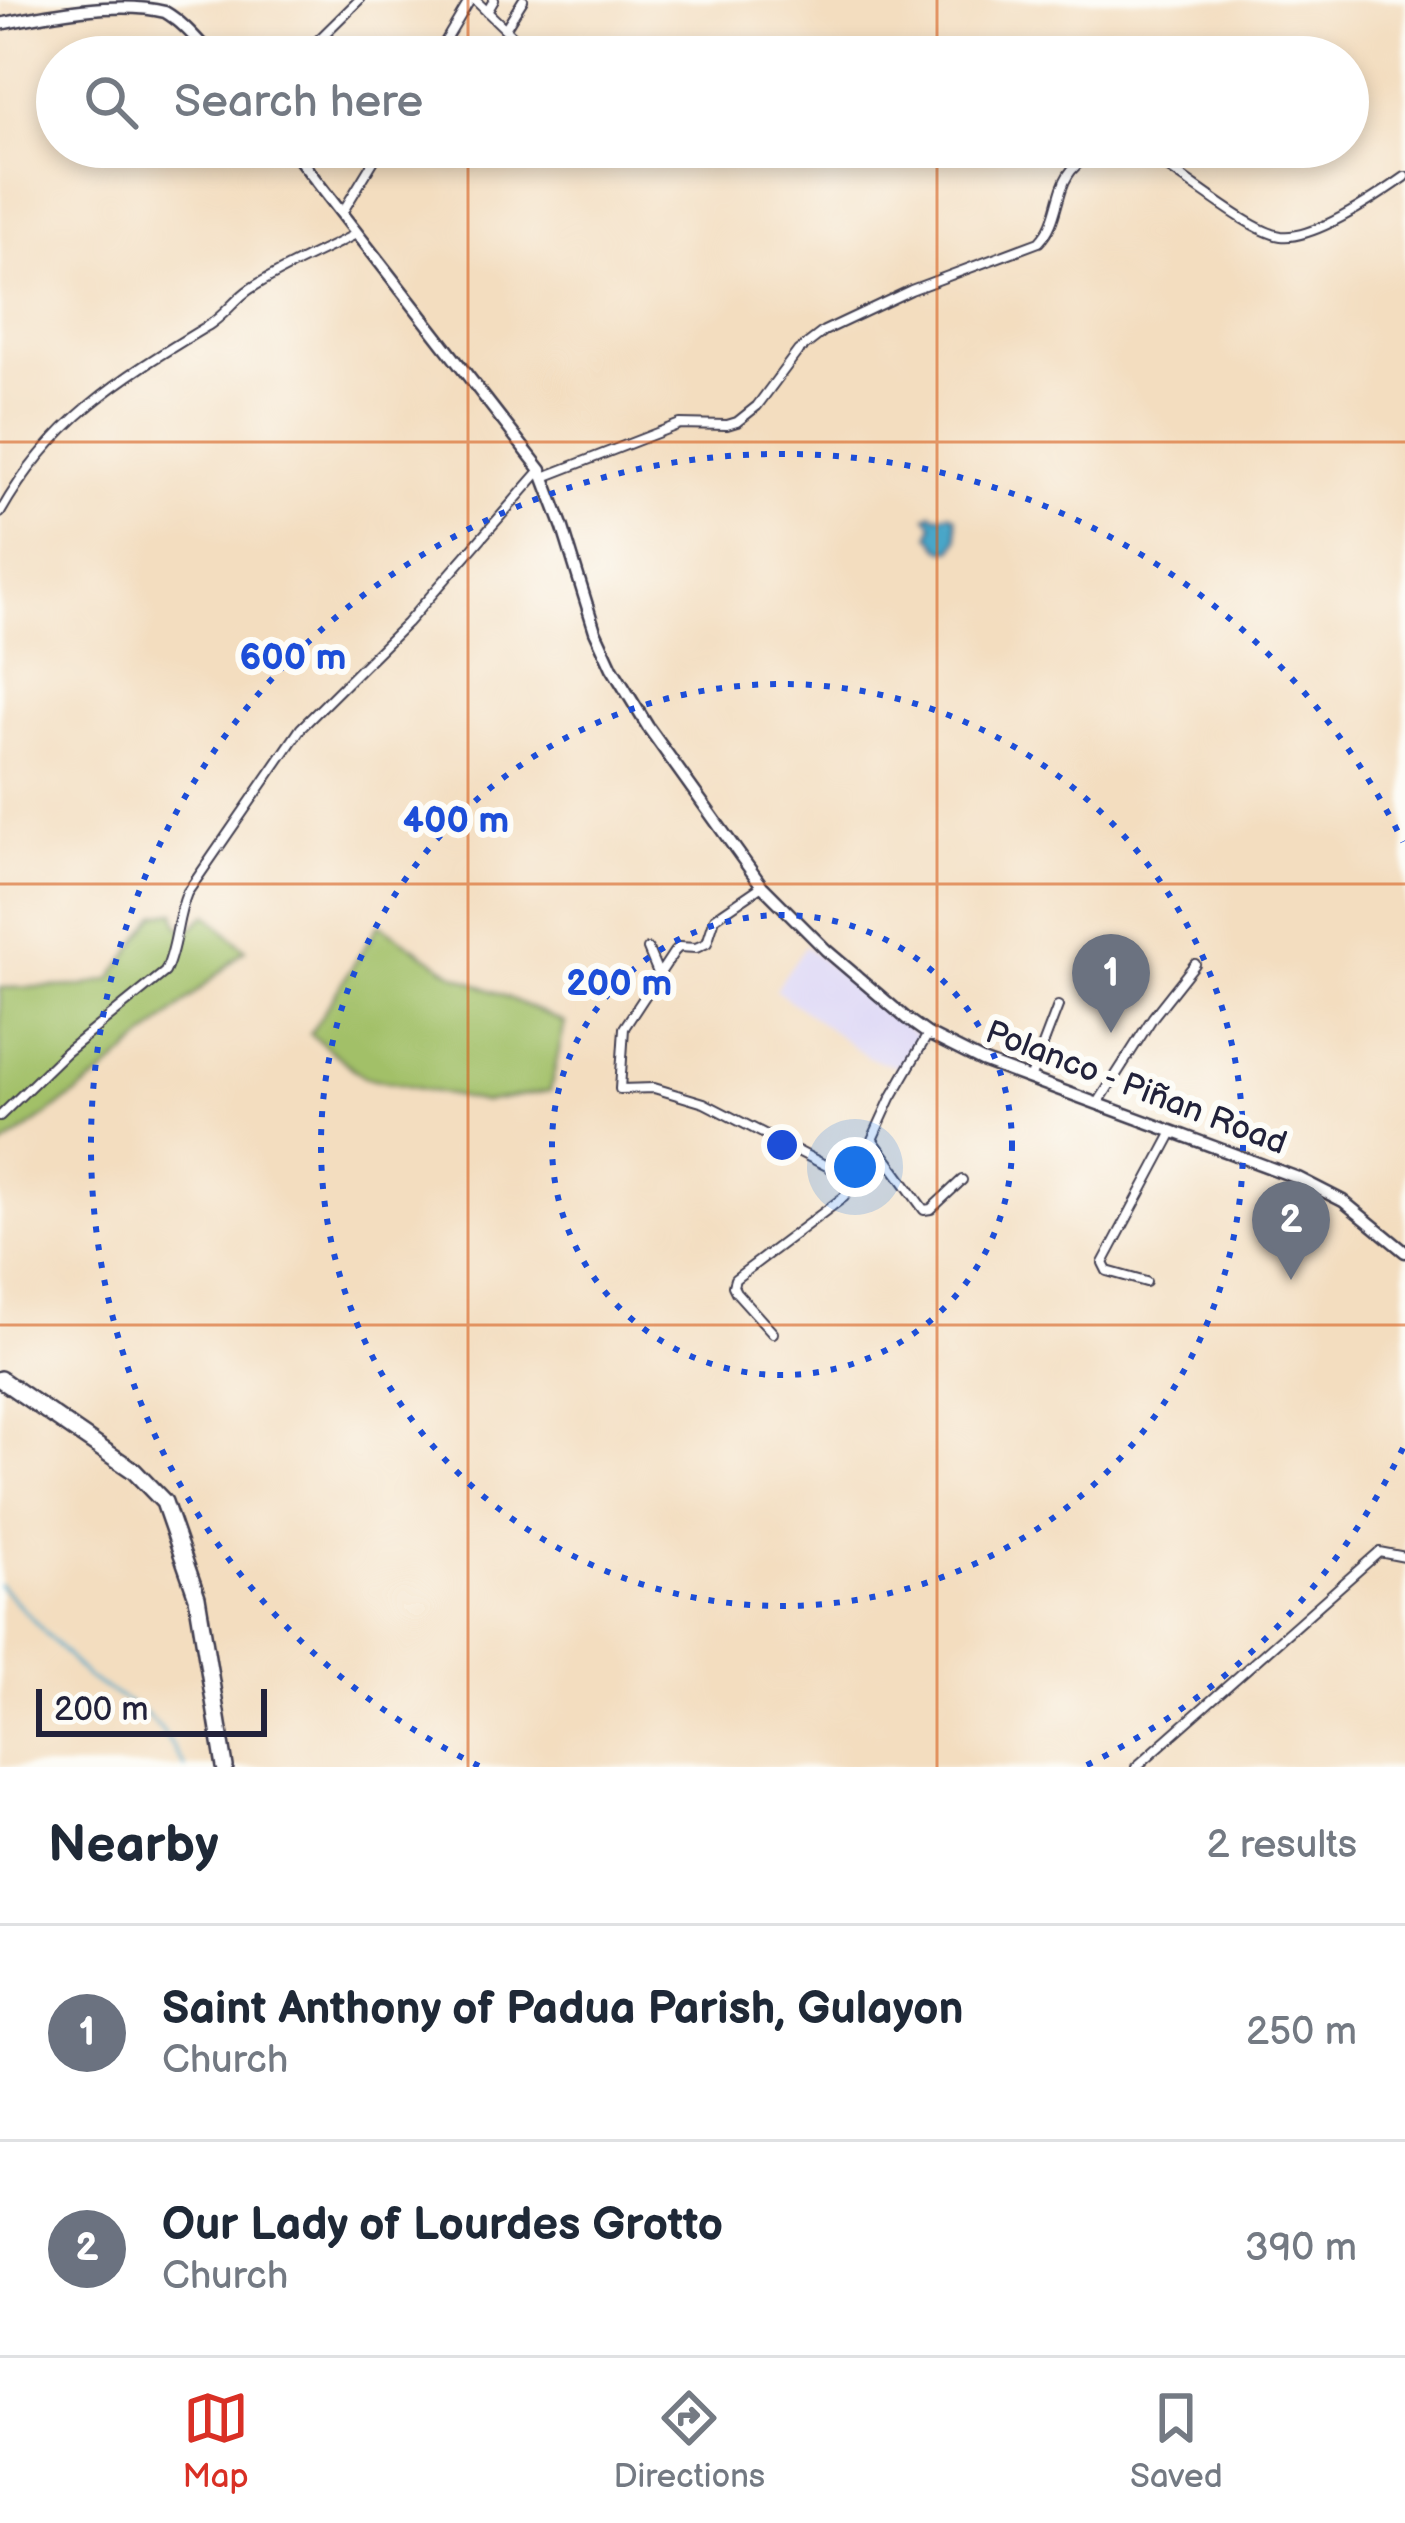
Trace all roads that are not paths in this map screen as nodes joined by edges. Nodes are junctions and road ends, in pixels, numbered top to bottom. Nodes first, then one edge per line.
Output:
1 (359, 0) edge
2 (472, 0) edge
3 (494, 0) edge
4 (523, 0) edge
5 (84, 3) edge
6 (487, 12) junction
7 (0, 25) edge
8 (505, 29) junction
9 (193, 36) edge
10 (323, 36) edge
11 (449, 36) edge
12 (512, 36) edge
13 (306, 168) edge
14 (370, 168) edge
15 (1075, 168) edge
16 (1168, 168) edge
17 (1405, 177) edge
18 (342, 215) junction
19 (356, 233) junction
20 (543, 473) junction
21 (0, 513) edge
22 (762, 886) junction
23 (648, 949) dead end
24 (1196, 964) dead end
25 (658, 974) junction
26 (1058, 1006) dead end
27 (928, 1034) junction
28 (1030, 1079) junction
29 (1097, 1105) junction
30 (0, 1116) edge
31 (1173, 1132) junction
32 (872, 1139) junction
33 (854, 1180) junction
34 (962, 1180) dead end
35 (1405, 1252) edge
36 (1145, 1282) dead end
37 (773, 1333) dead end
38 (0, 1379) edge
39 (1405, 1557) edge
40 (225, 1767) edge
41 (1136, 1767) edge

1 - 10 street
2 - 6 street
2 - 11 street
3 - 6 street
4 - 8 street
5 - 7 main road
5 - 9 main road
6 - 8 street
8 - 12 street
13 - 18 main road, Polanco - Piñan Road
14 - 18 street
15 - 20 street
16 - 17 street
18 - 19 main road, Polanco - Piñan Road
19 - 20 main road, Polanco - Piñan Road
19 - 21 street
20 - 22 main road, Polanco - Piñan Road
20 - 30 street
22 - 25 street
22 - 27 main road, Polanco - Piñan Road
23 - 25 street
24 - 29 street
25 - 33 street
26 - 28 street
27 - 28 main road, Polanco - Piñan Road
27 - 32 street
28 - 29 main road, Polanco - Piñan Road
29 - 31 main road, Polanco - Piñan Road
31 - 35 main road, Polanco - Piñan Road
31 - 36 street
32 - 33 street
32 - 34 street
33 - 37 street
38 - 40 highway
39 - 41 street

